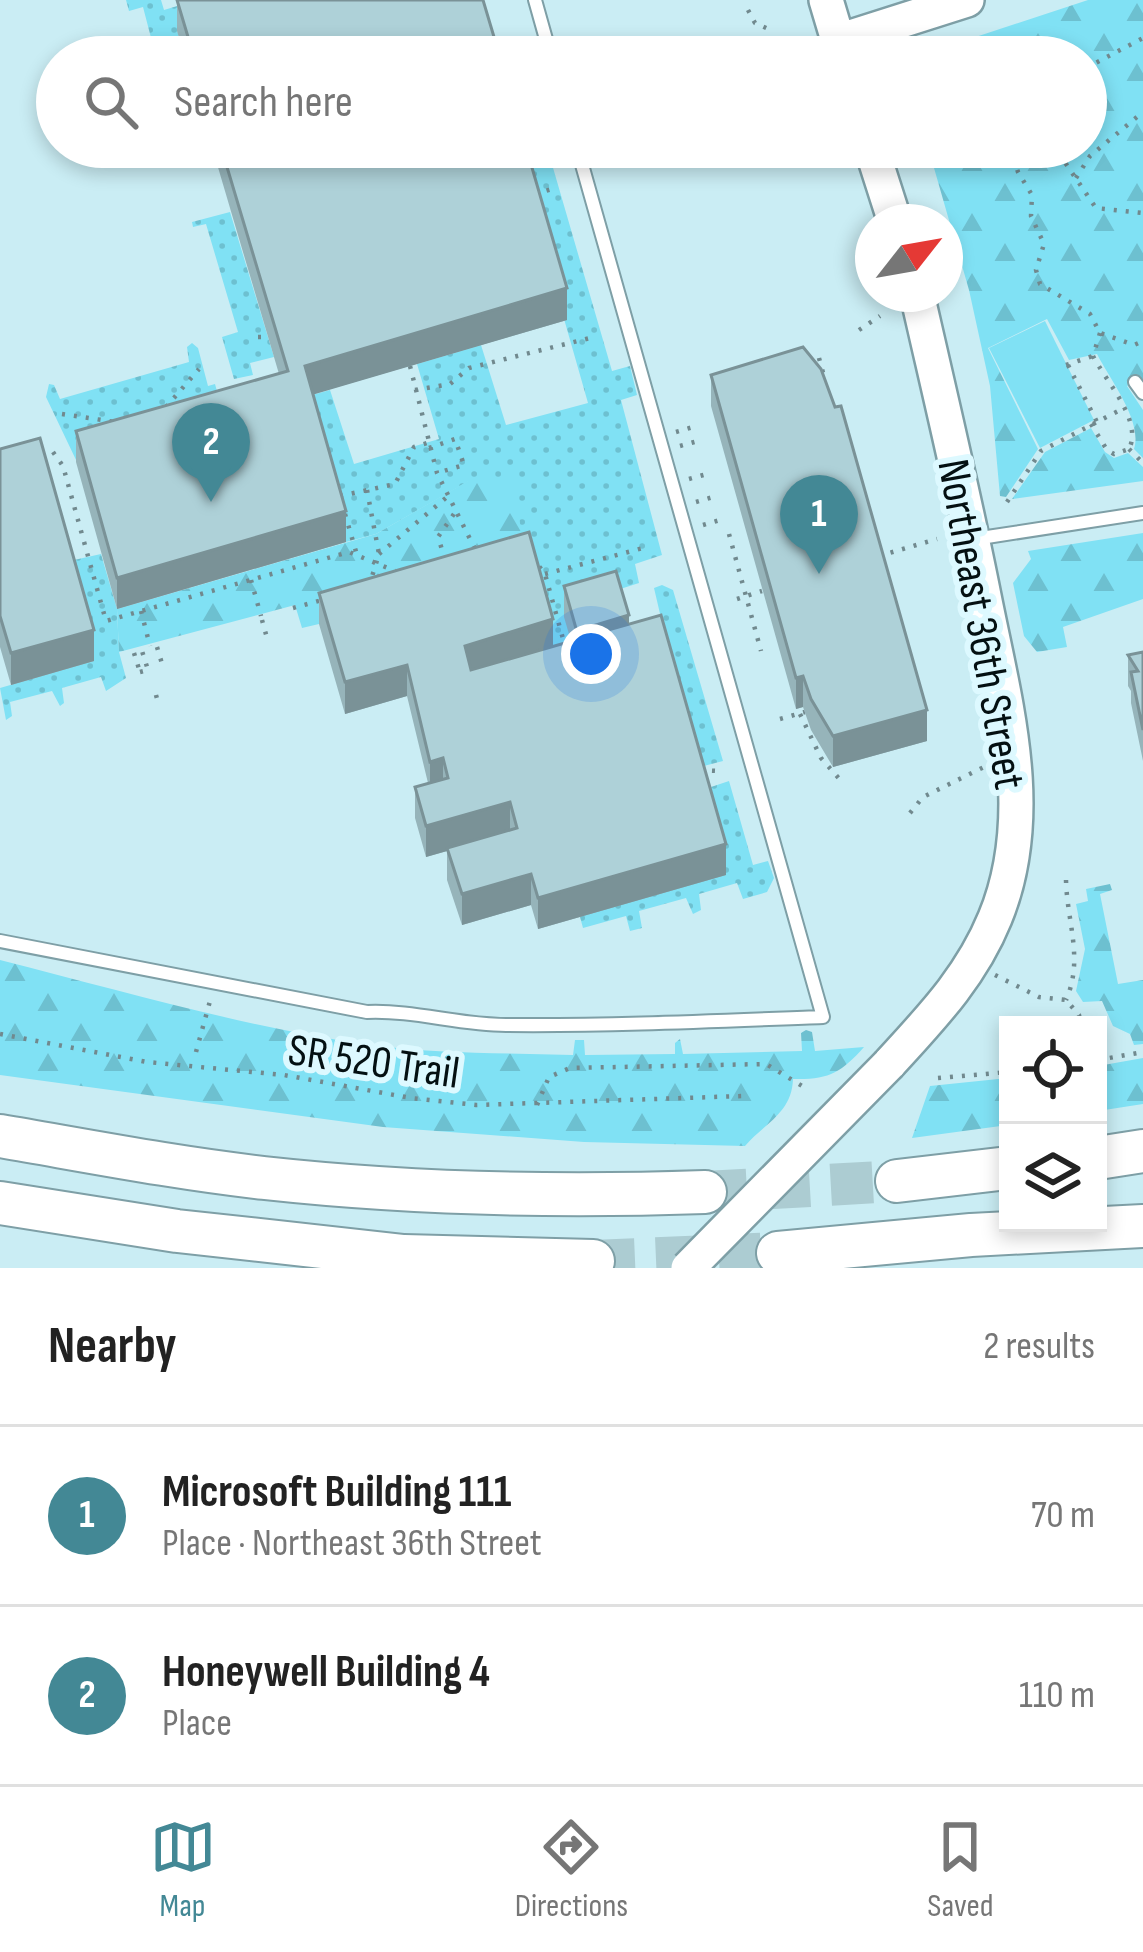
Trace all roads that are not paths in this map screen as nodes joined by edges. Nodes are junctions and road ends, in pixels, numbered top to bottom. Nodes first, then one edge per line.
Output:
1 (536, 0) edge
2 (826, 0) edge
3 (967, 0) edge
4 (545, 36) edge
5 (837, 36) edge
6 (874, 36) edge
7 (583, 168) edge
8 (878, 168) edge
9 (889, 204) edge
10 (920, 312) edge
11 (1143, 513) edge
12 (973, 539) junction
13 (0, 941) edge
14 (0, 1115) edge
15 (0, 1136) edge
16 (162, 1164) junction
17 (999, 1169) edge
18 (897, 1181) tunnel mouth
19 (705, 1192) tunnel mouth
20 (0, 1203) edge
21 (1143, 1207) edge
22 (1107, 1213) edge
23 (1143, 1226) edge
24 (999, 1230) edge
25 (971, 1235) junction
26 (778, 1253) tunnel mouth
27 (593, 1261) dead end
28 (688, 1268) edge

1 - 4 lane
2 - 5 street
3 - 6 street
7 - 13 lane
8 - 9 street
10 - 12 street, Northeast 36th Street
11 - 12 lane
12 - 28 street, Northeast 36th Street, bridge
14 - 16 highway
15 - 16 highway
16 - 19 highway
17 - 18 highway
20 - 27 highway
21 - 22 highway
23 - 25 highway
24 - 25 highway
25 - 26 highway

